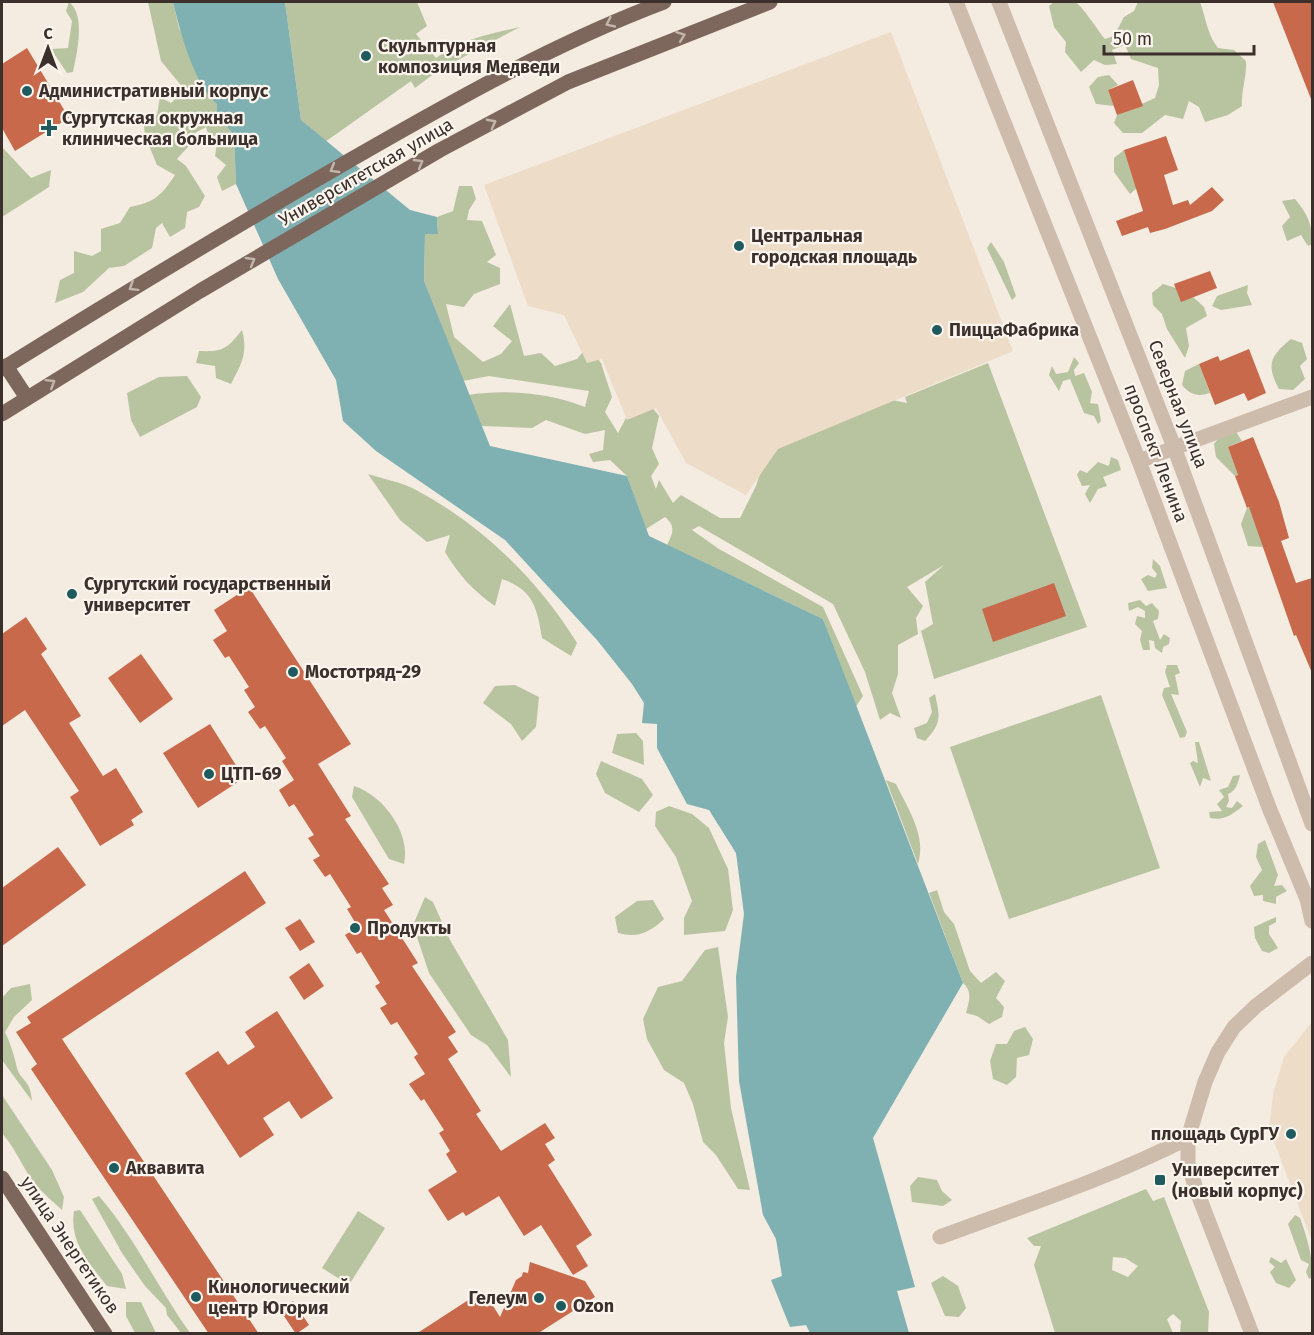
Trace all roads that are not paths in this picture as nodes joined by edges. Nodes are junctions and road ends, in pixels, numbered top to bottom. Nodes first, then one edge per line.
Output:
1 (664, 2) edge
2 (770, 2) edge
3 (956, 2) edge
4 (999, 2) edge
5 (4, 367) edge
6 (1312, 397) edge
7 (27, 398) junction
8 (2, 414) edge
9 (1174, 447) junction
10 (1139, 461) junction
11 (1312, 824) edge
12 (1312, 921) edge
13 (1312, 963) edge
14 (1188, 1138) junction
15 (2, 1178) edge
16 (940, 1237) dead end
17 (105, 1334) edge
18 (1252, 1334) edge

1 -> 5 main road, Университетская улица
7 -> 2 main road, Университетская улица
3 - 10 street, проспект Ленина
4 - 9 street, Северная улица
5 - 7 main road
6 - 9 street
7 - 8 main road, Университетская улица
9 - 10 street
9 - 11 street, Северная улица
10 - 12 street, проспект Ленина
13 - 14 street
14 - 16 street
14 - 18 street
15 - 17 main road, улица Энергетиков

